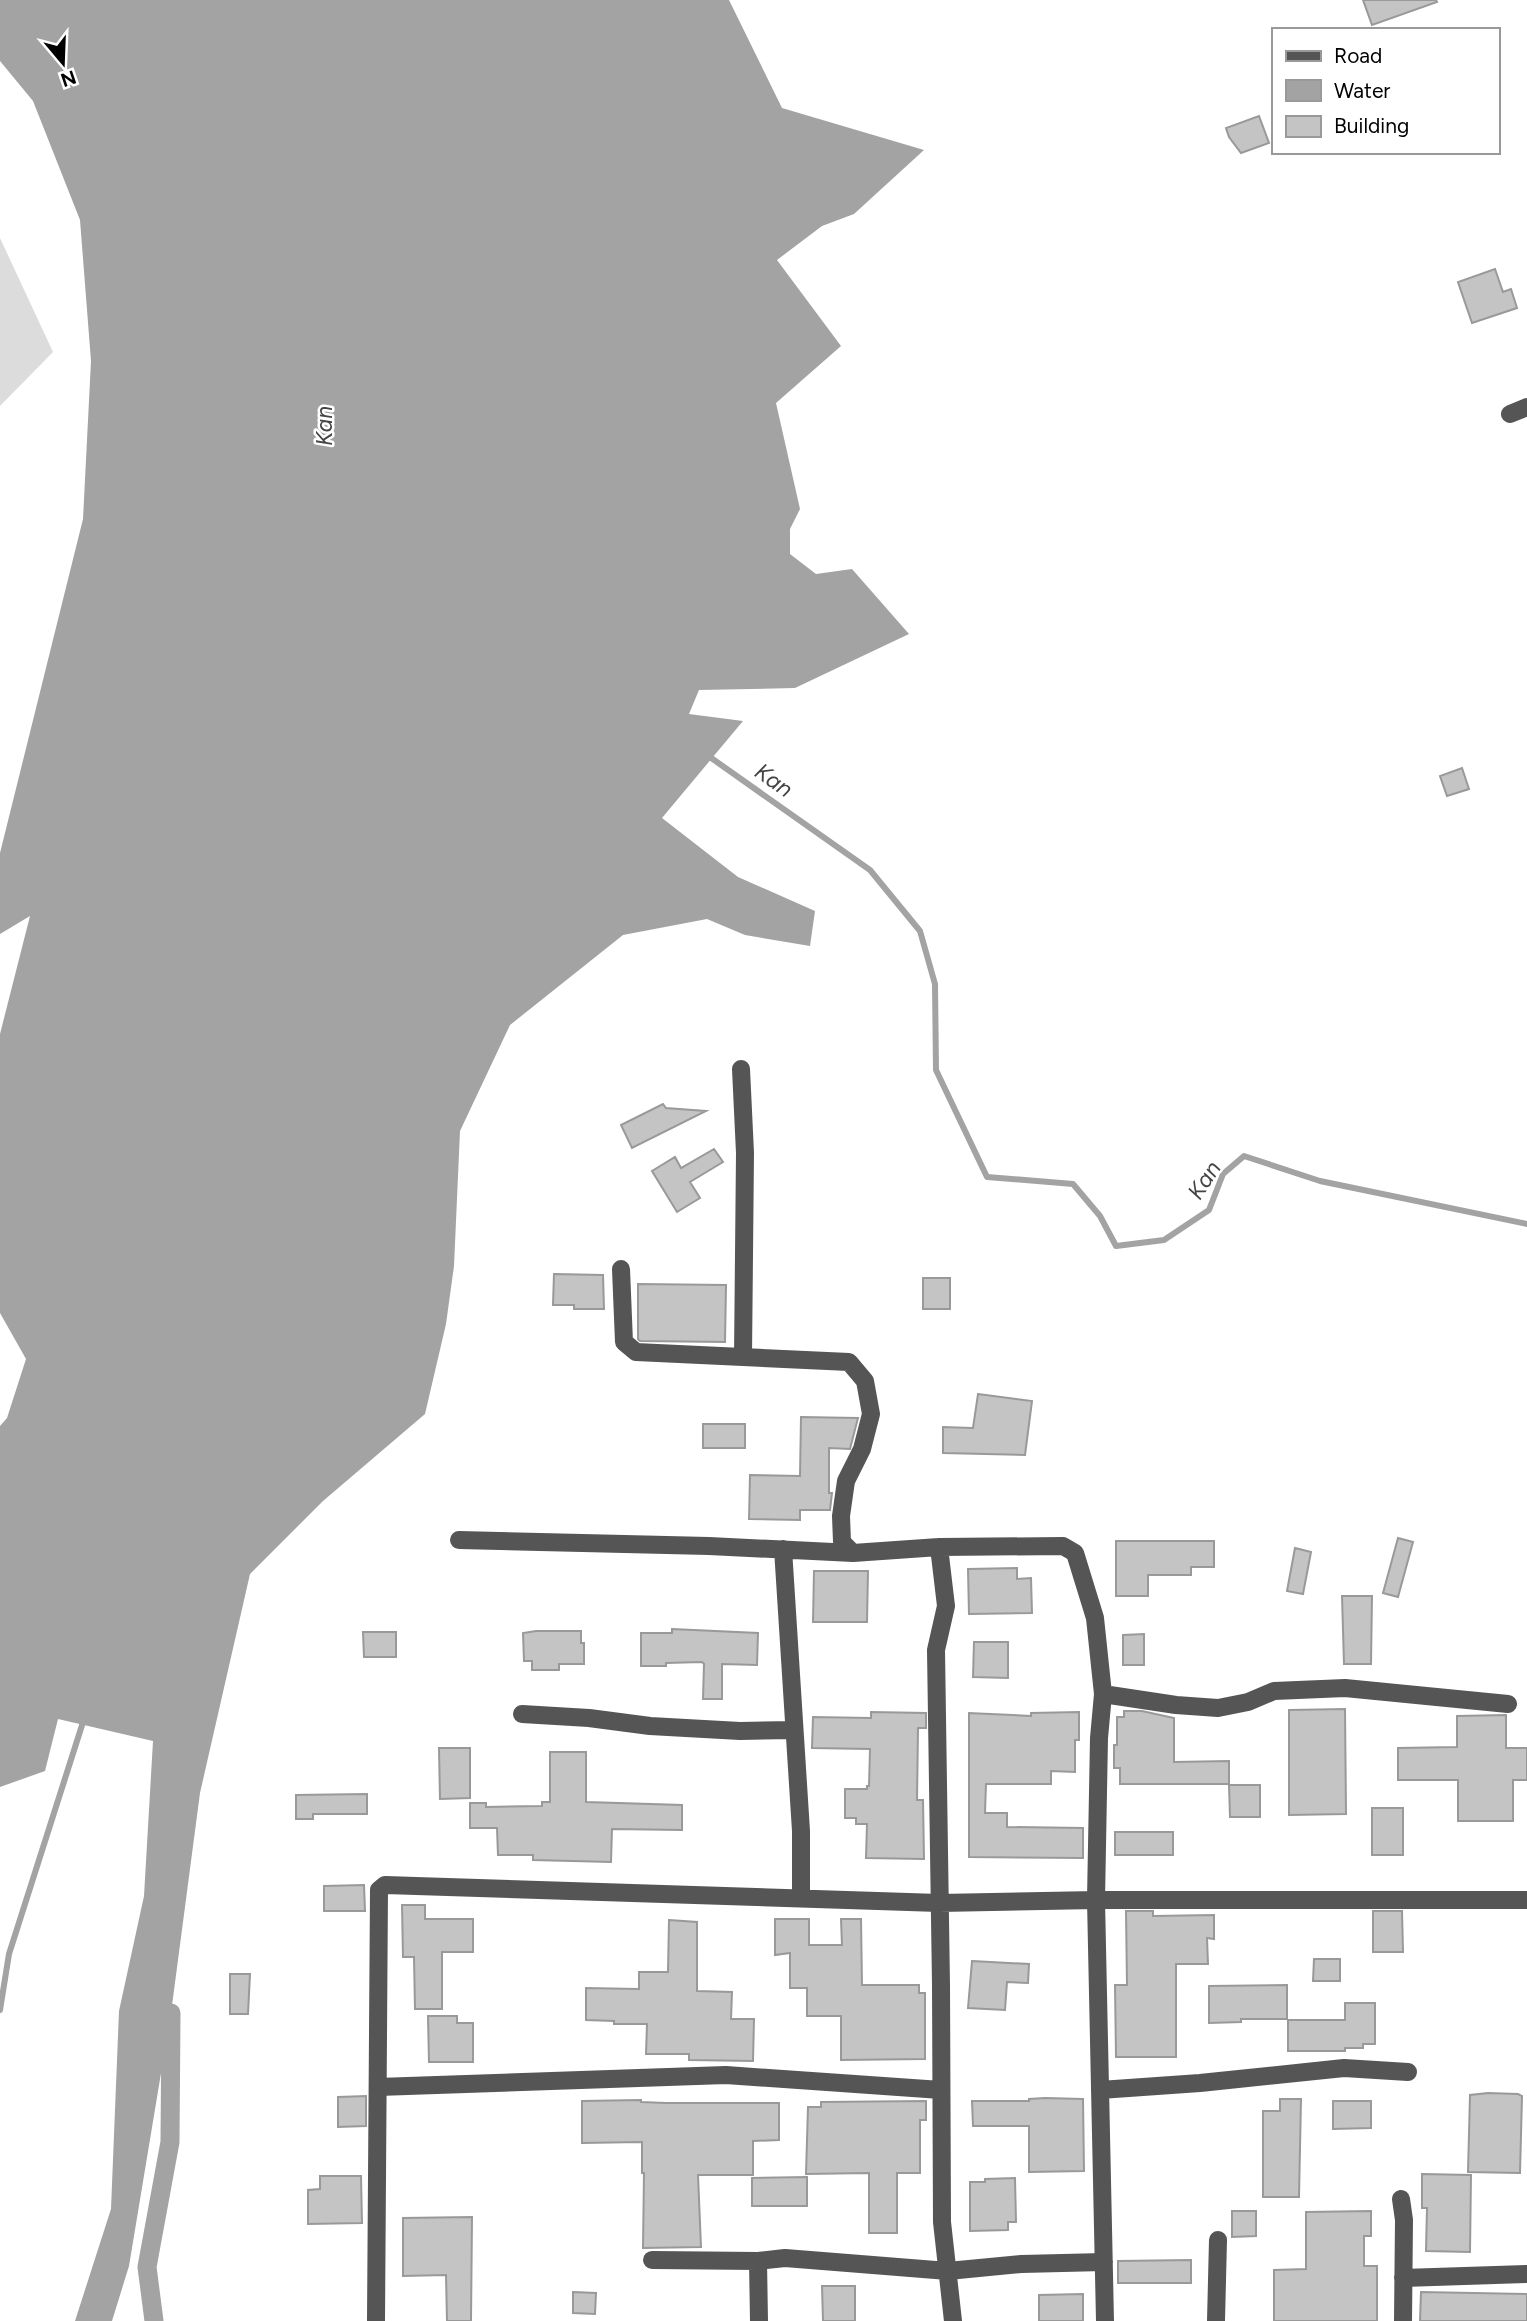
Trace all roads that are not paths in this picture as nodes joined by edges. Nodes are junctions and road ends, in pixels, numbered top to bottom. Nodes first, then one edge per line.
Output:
1 (741, 1069) dead end
2 (621, 1269) dead end
3 (743, 1357) junction
4 (459, 1540) dead end
5 (939, 1547) junction
6 (783, 1549) junction
7 (853, 1553) junction
8 (1103, 1693) junction
9 (1508, 1704) dead end
10 (522, 1714) dead end
11 (794, 1730) junction
12 (801, 1898) junction
13 (1096, 1900) junction
14 (1527, 1900) edge
15 (939, 1903) junction
16 (1408, 2072) dead end
17 (377, 2087) junction
18 (940, 2090) junction
19 (1100, 2090) junction
20 (1401, 2199) dead end
21 (1218, 2240) dead end
22 (652, 2260) dead end
23 (758, 2261) junction
24 (1104, 2262) junction
25 (948, 2271) junction
26 (1527, 2274) edge
27 (1403, 2278) junction
28 (376, 2321) edge
29 (759, 2321) edge
30 (953, 2321) edge
31 (1105, 2321) edge
32 (1216, 2321) edge
33 (1403, 2321) edge

1 - 3 street
2 - 3 street
3 - 7 street
4 - 6 street
5 - 7 street
5 - 8 street
5 - 15 street
6 - 7 street
6 - 11 street
8 - 9 street
8 - 13 street
10 - 11 street
11 - 12 street
12 - 15 street
12 - 17 street
13 - 14 street
13 - 15 street
13 - 19 street
15 - 18 street
16 - 19 street
17 - 18 street
17 - 28 street
18 - 25 street
19 - 24 street
20 - 27 street
21 - 32 street
22 - 23 street
23 - 25 street
23 - 29 street
24 - 25 street
24 - 31 street
25 - 30 street
26 - 27 street
27 - 33 street

